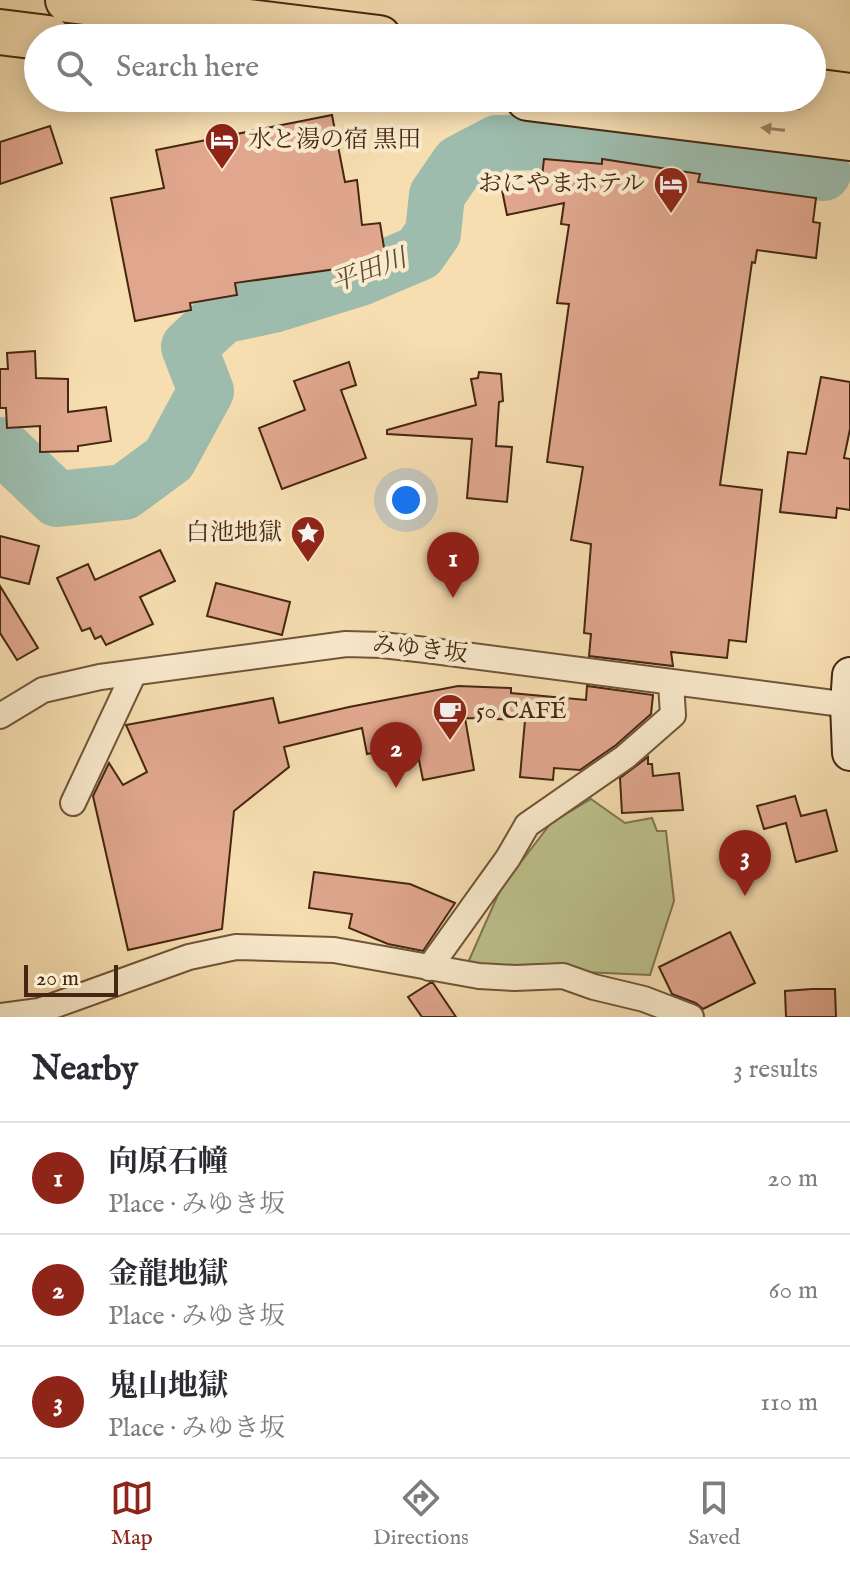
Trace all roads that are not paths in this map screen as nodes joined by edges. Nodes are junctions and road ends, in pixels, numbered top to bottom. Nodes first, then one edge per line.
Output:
1 (68, 0) edge
2 (264, 24) edge
3 (0, 32) edge
4 (24, 35) edge
5 (826, 93) edge
6 (850, 96) edge
7 (641, 112) edge
8 (850, 138) edge
9 (134, 673) junction
10 (671, 683) junction
11 (849, 695) edge
12 (0, 716) edge
13 (850, 753) edge
14 (73, 803) dead end
15 (429, 968) junction
16 (0, 1016) edge
17 (691, 1017) edge

1 - 2 highway
3 - 4 highway
5 - 6 highway
8 -> 7 highway
9 - 10 street, みゆき坂
9 - 12 street, みゆき坂
9 - 14 street
10 - 11 street, みゆき坂
10 - 15 street
11 - 13 street
15 - 16 street
15 - 17 street

